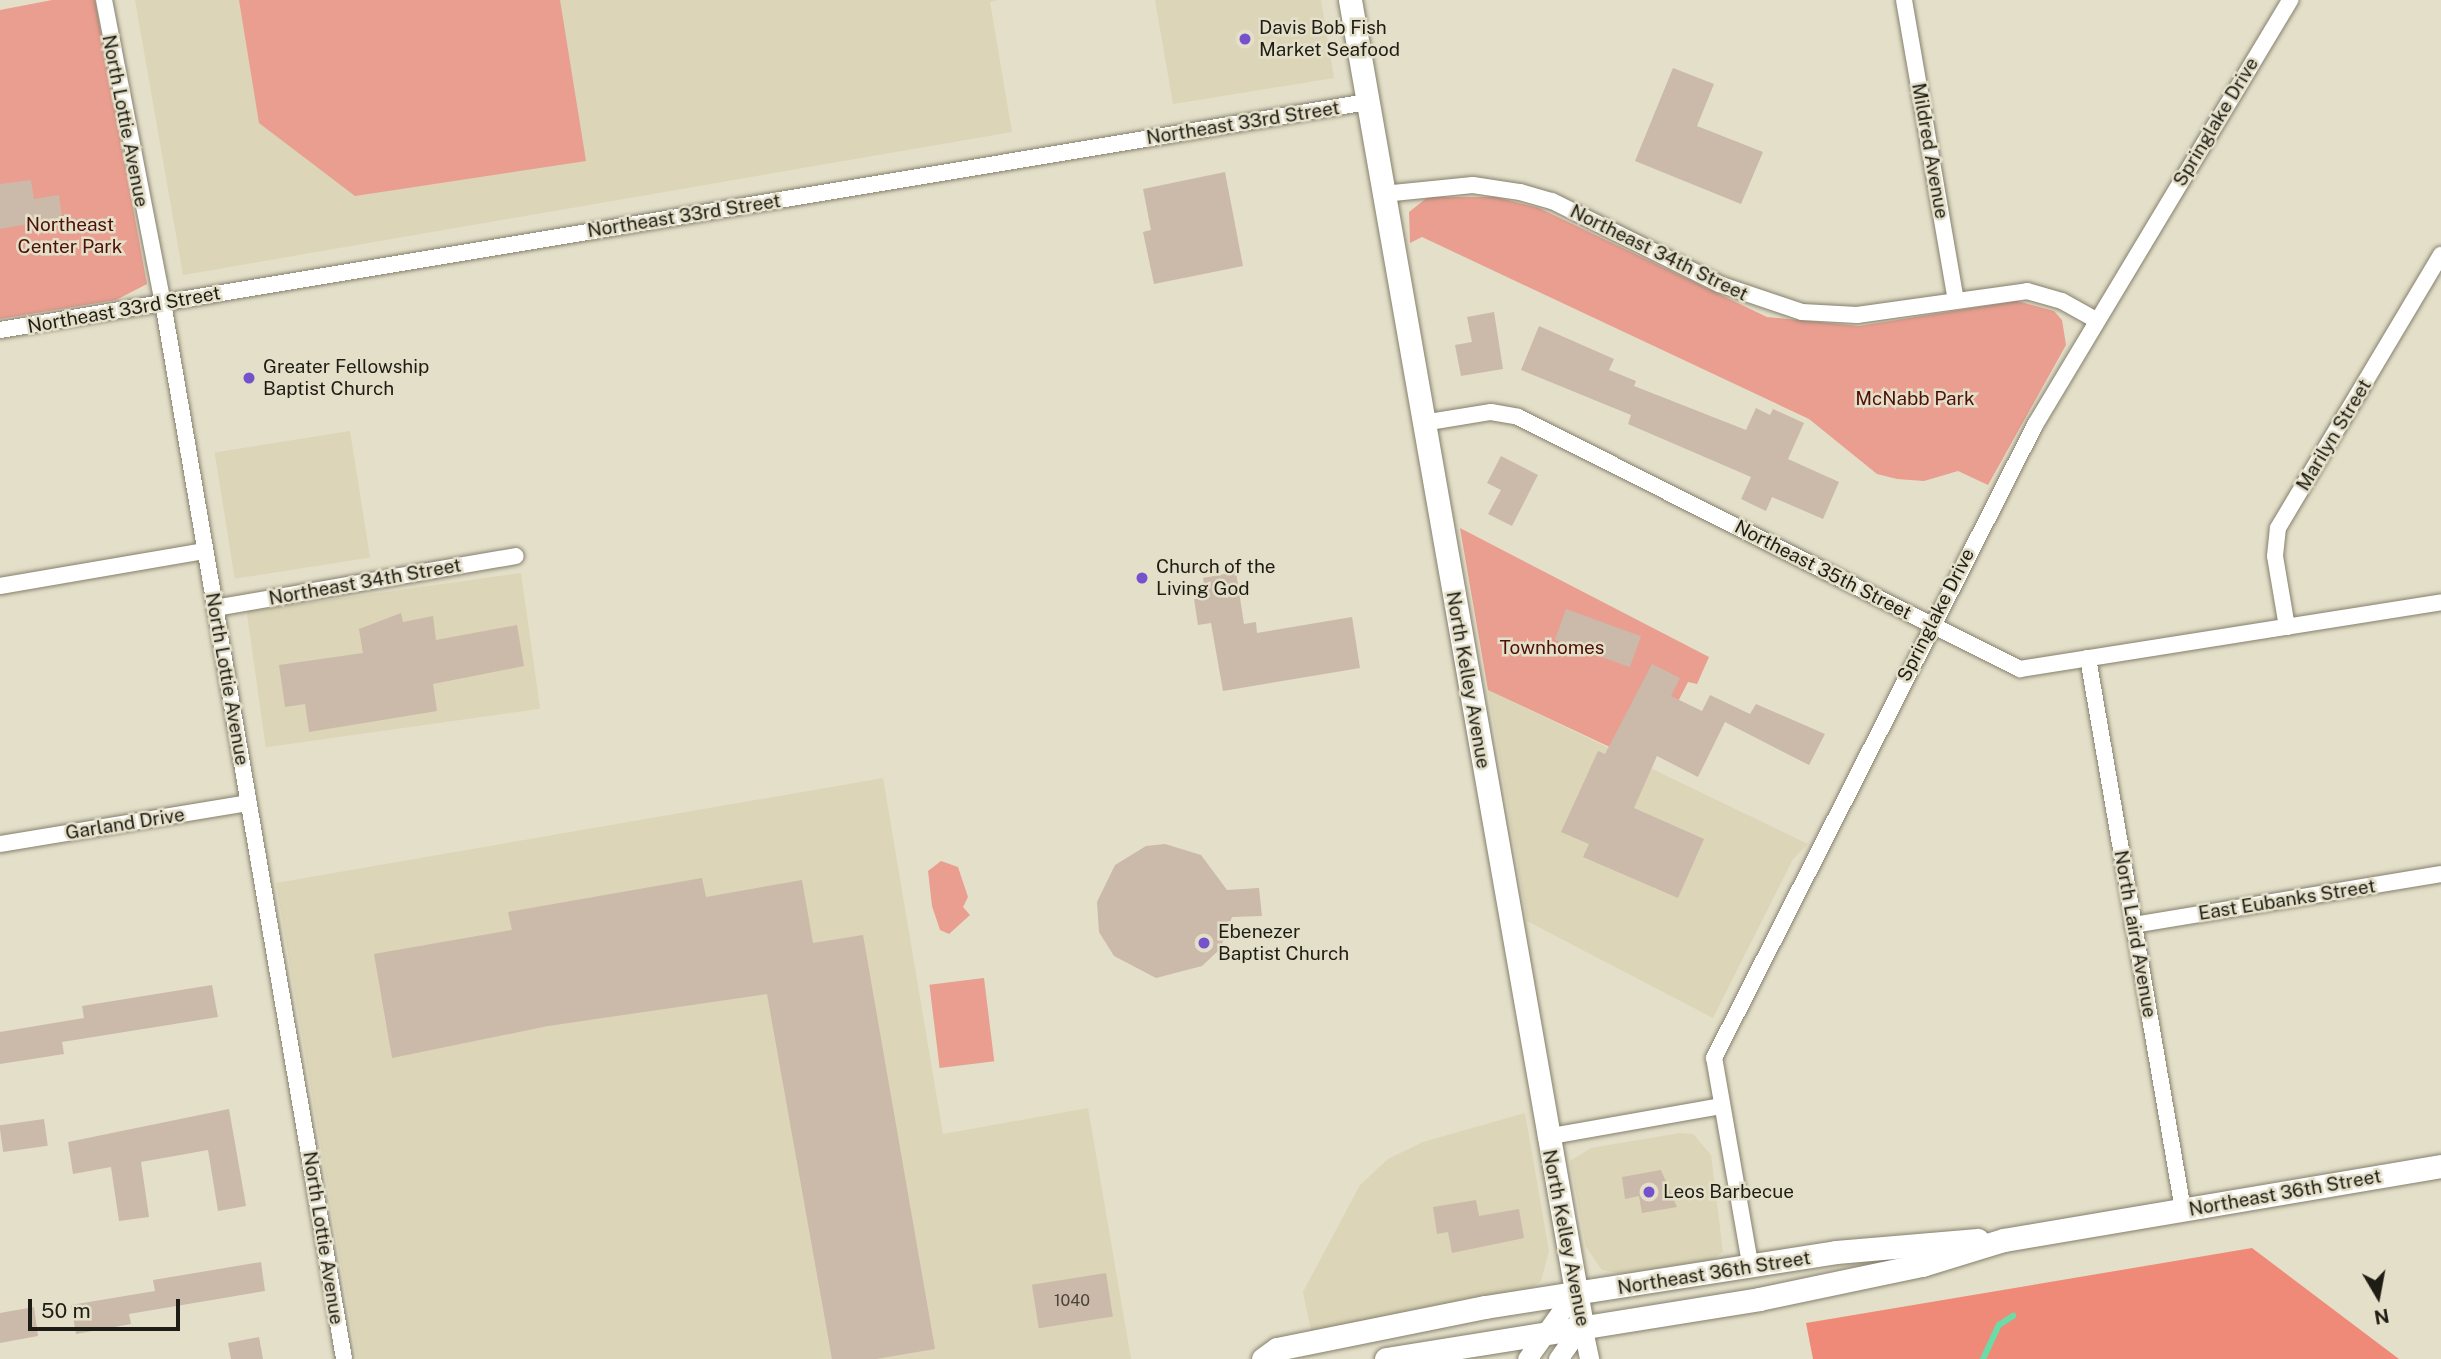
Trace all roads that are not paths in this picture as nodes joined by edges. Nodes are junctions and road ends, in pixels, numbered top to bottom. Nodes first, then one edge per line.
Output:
1 (104, 0) edge
2 (1350, 0) edge
3 (1904, 0) edge
4 (2290, 0) edge
5 (1367, 102) junction
6 (1383, 194) junction
7 (2441, 255) edge
8 (1956, 301) junction
9 (163, 303) junction
10 (2096, 320) junction
11 (0, 330) edge
12 (1423, 423) junction
13 (205, 551) junction
14 (516, 556) dead end
15 (0, 586) edge
16 (2441, 601) edge
17 (215, 608) junction
18 (1931, 626) junction
19 (2287, 627) junction
20 (2088, 658) junction
21 (249, 803) junction
22 (0, 844) edge
23 (2441, 874) edge
24 (2133, 925) junction
25 (1721, 1106) junction
26 (1546, 1137) junction
27 (2441, 1166) edge
28 (2183, 1210) junction
29 (2004, 1240) junction
30 (1751, 1269) junction
31 (1575, 1292) junction
32 (1759, 1298) junction
33 (1582, 1325) junction
34 (1548, 1330) junction
35 (344, 1359) edge
36 (1263, 1359) edge
37 (1386, 1359) edge
38 (1527, 1359) edge
39 (1558, 1359) edge
40 (1589, 1359) edge

1 - 9 street, North Lottie Avenue
2 - 5 main road, North Kelley Avenue
3 - 8 street, Mildred Avenue
4 - 10 street, Springlake Drive
5 - 6 main road, North Kelley Avenue
5 - 9 street, Northeast 33rd Street
6 - 8 street, Northeast 34th Street
6 - 12 main road, North Kelley Avenue
7 - 19 street, Marilyn Street
8 - 10 street, Northeast 34th Street
9 - 11 street, Northeast 33rd Street
9 - 13 street, North Lottie Avenue
10 - 18 street, Springlake Drive
12 - 18 street, Northeast 35th Street
12 - 26 main road, North Kelley Avenue
13 - 15 street
13 - 17 street, North Lottie Avenue
14 - 17 street, Northeast 34th Street
16 - 19 street, Northeast 35th Street
17 - 21 street, North Lottie Avenue
18 - 20 street, Northeast 35th Street
18 - 25 street, Springlake Drive
19 - 20 street, Northeast 35th Street
20 - 24 street, North Laird Avenue
21 - 22 street, Garland Drive
21 - 35 street, North Lottie Avenue
23 - 24 street, East Eubanks Street
24 - 28 street, North Laird Avenue
25 - 26 street
25 - 30 street, Springlake Drive
26 - 31 main road, North Kelley Avenue
27 - 28 main road, Northeast 36th Street
28 - 29 main road, Northeast 36th Street
29 - 30 main road, Northeast 36th Street
29 - 32 main road, Northeast 36th Street
30 - 31 main road, Northeast 36th Street
30 - 32 main road
31 - 33 main road, North Kelley Avenue
31 - 34 street
31 - 36 main road, Northeast 36th Street
32 - 33 main road, Northeast 36th Street
33 - 34 main road, Northeast 36th Street
33 - 39 street
33 - 40 street, North Kelley Avenue
34 - 37 main road, Northeast 36th Street
34 - 38 street

